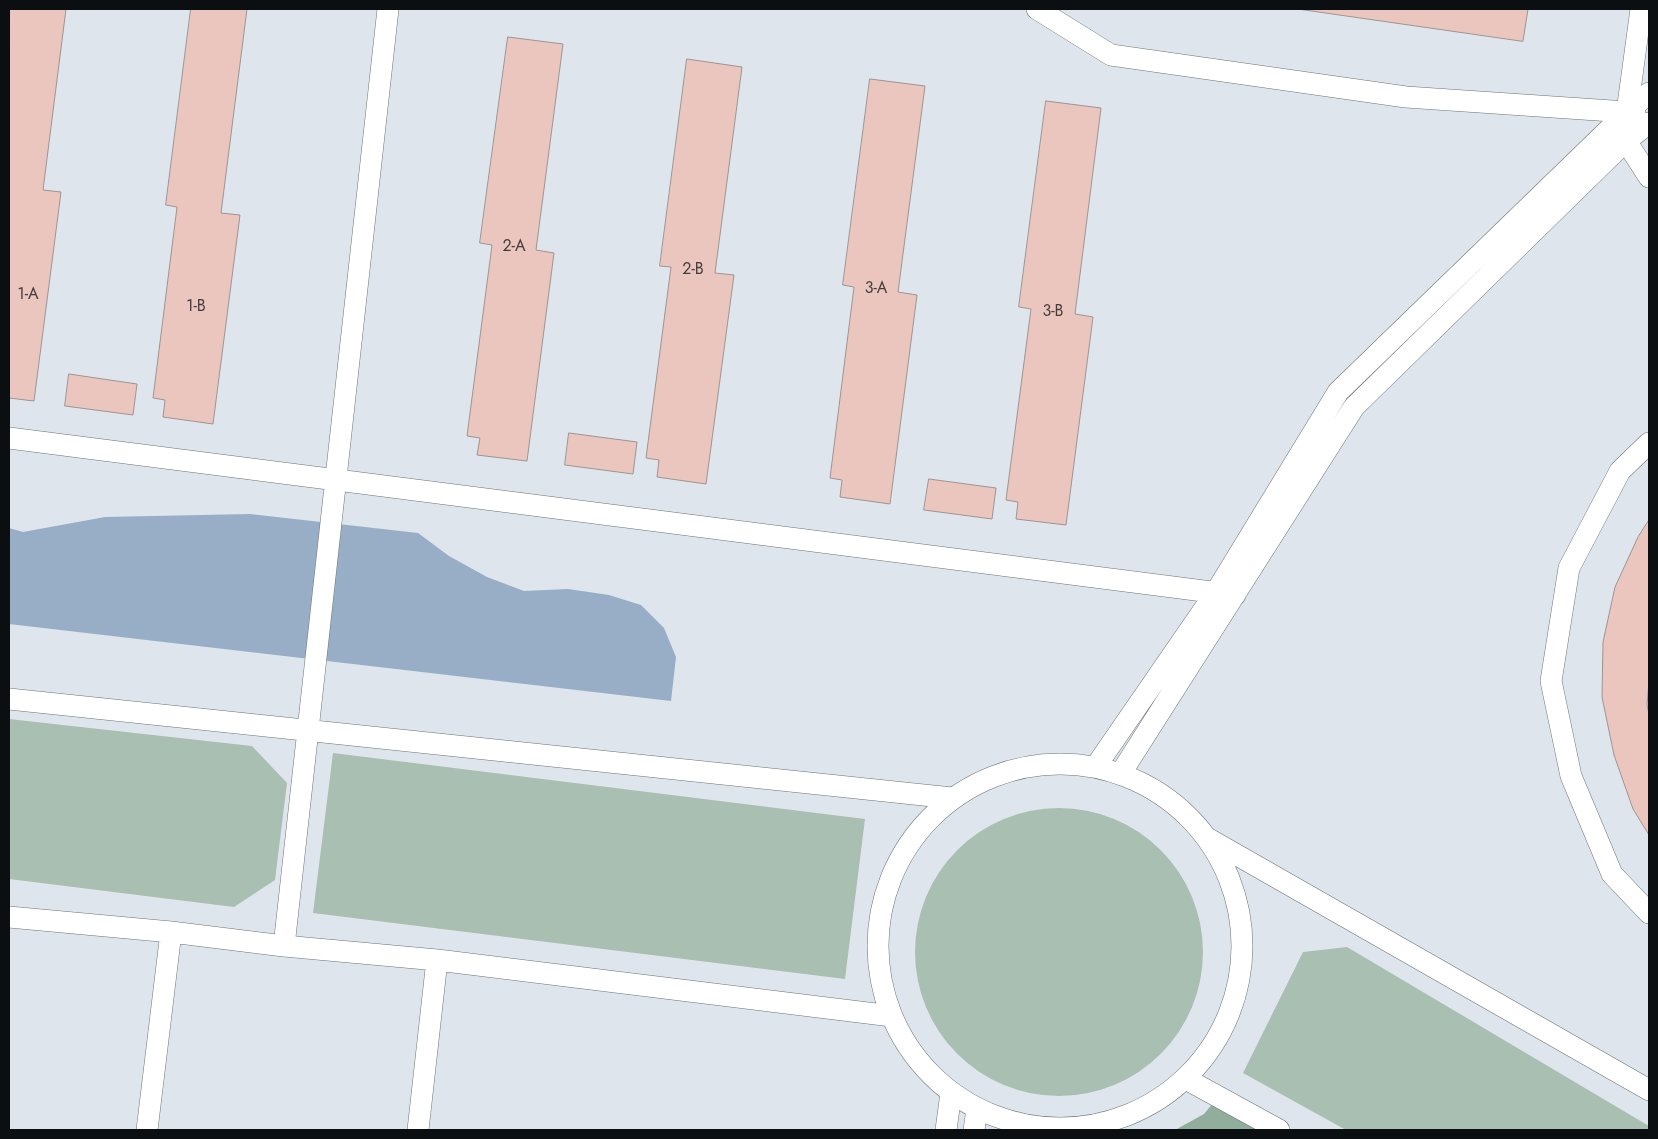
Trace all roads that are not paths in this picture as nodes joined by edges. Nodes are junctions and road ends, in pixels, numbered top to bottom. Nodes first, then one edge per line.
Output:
1 (388, 9) edge
2 (1037, 9) edge
3 (1641, 9) edge
4 (1649, 94) edge
5 (1627, 112) junction
6 (1649, 118) edge
7 (1649, 124) edge
8 (1626, 141) junction
9 (1649, 177) edge
10 (9, 438) edge
11 (1649, 443) edge
12 (335, 480) junction
13 (1226, 594) junction
14 (9, 699) edge
15 (307, 730) junction
16 (1096, 766) junction
17 (1121, 773) junction
18 (952, 798) junction
19 (1209, 840) junction
20 (1649, 913) edge
21 (9, 917) edge
22 (171, 932) junction
23 (284, 946) junction
24 (438, 960) junction
25 (892, 1016) junction
26 (1186, 1079) junction
27 (1649, 1090) edge
28 (951, 1093) junction
29 (977, 1109) junction
30 (147, 1130) edge
31 (418, 1130) edge
32 (946, 1130) edge
33 (974, 1130) edge
34 (1279, 1130) edge

1 - 12 street
2 - 5 street
3 - 5 street
4 - 5 street
5 - 6 street
5 - 8 street
5 - 13 street
7 - 8 street
8 - 9 street
8 - 13 street
10 - 12 street
11 - 20 street
12 - 13 street
12 - 15 street
13 - 16 street
13 - 17 street
14 - 15 street
15 - 18 street
15 - 23 street
16 - 17 street
16 - 18 street
17 - 19 street
18 - 25 street
19 - 26 street
19 - 27 street
21 - 22 street
22 - 23 street
22 - 30 street
23 - 24 street
24 - 25 street
24 - 31 street
25 - 28 street
26 - 29 street
26 - 34 street
28 - 29 street
28 - 32 street
29 - 33 street

